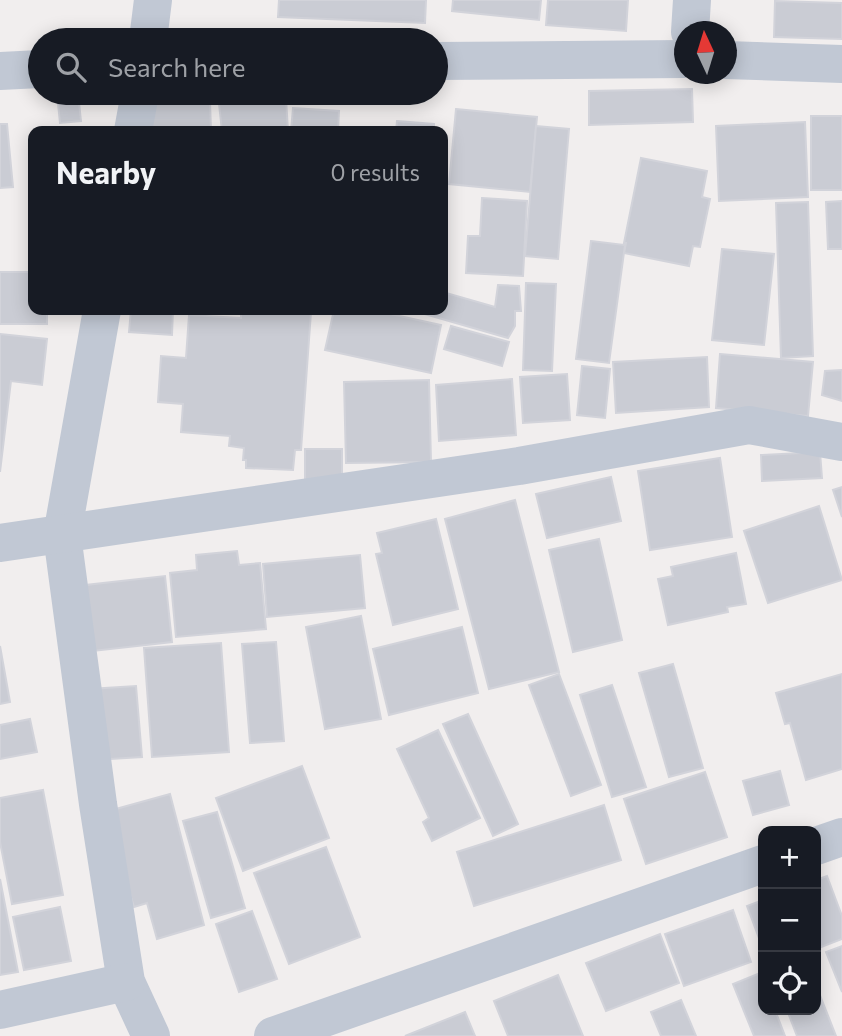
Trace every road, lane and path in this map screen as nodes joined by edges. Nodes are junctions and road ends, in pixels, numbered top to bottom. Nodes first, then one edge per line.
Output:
1 (153, 0) edge
2 (692, 0) edge
3 (691, 21) edge
4 (150, 28) edge
5 (674, 59) edge
6 (737, 60) edge
7 (448, 61) edge
8 (842, 64) edge
9 (28, 70) edge
10 (0, 71) edge
11 (138, 105) edge
12 (135, 126) edge
13 (101, 315) edge
14 (842, 442) edge
15 (62, 535) junction
16 (0, 543) edge
17 (842, 837) edge
18 (821, 844) edge
19 (758, 866) edge
20 (126, 982) junction
21 (0, 1010) edge
22 (151, 1036) edge
23 (273, 1036) edge

1 - 4 street
2 - 3 street
5 - 7 street
6 - 8 street
9 - 10 street
11 - 12 street
13 - 15 street
14 - 15 street
15 - 16 street
15 - 20 street
17 - 18 street
19 - 23 street
20 - 21 street
20 - 22 street

